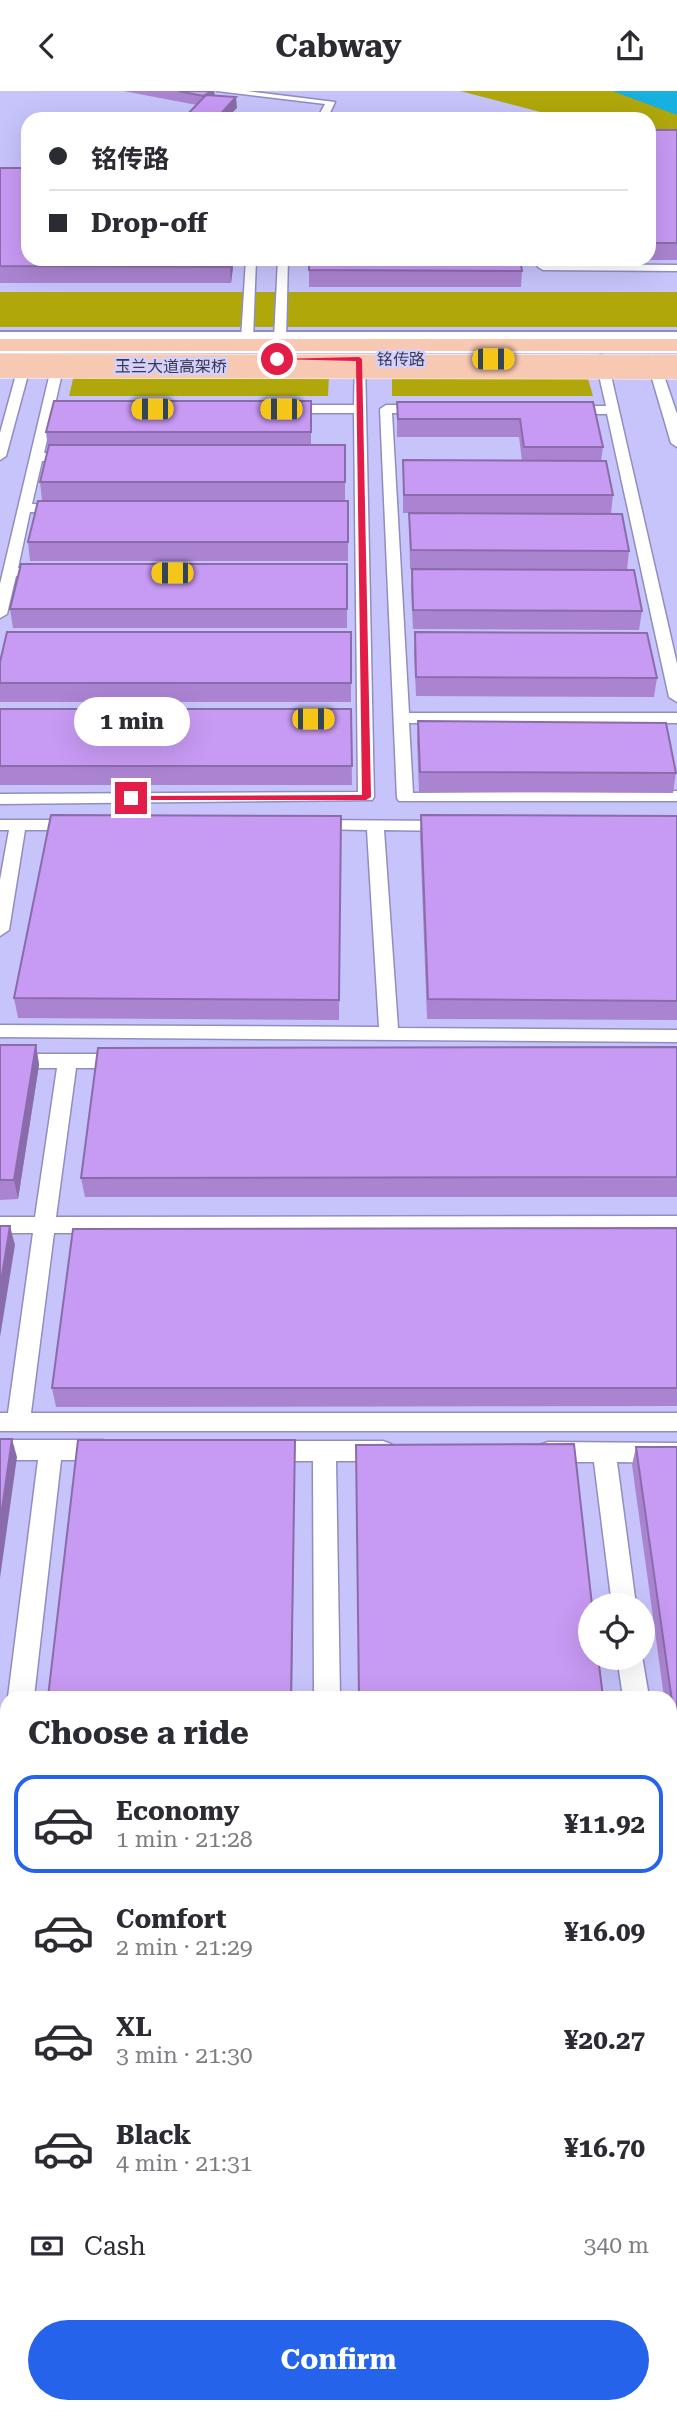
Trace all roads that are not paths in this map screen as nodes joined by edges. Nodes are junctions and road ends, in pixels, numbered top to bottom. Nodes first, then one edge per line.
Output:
1 (220, 91) edge
2 (326, 112) edge
3 (251, 266) edge
4 (283, 266) edge
5 (543, 266) edge
6 (677, 268) edge
7 (0, 338) edge
8 (677, 338) edge
9 (247, 339) junction
10 (280, 339) junction
11 (0, 345) edge
12 (677, 345) edge
13 (601, 358) junction
14 (652, 358) junction
15 (677, 358) edge
16 (359, 359) junction
17 (0, 360) edge
18 (26, 360) junction
19 (59, 360) junction
20 (0, 366) edge
21 (677, 367) edge
22 (264, 409) edge
23 (359, 409) junction
24 (439, 409) edge
25 (546, 410) edge
26 (612, 410) junction
27 (5, 418) edge
28 (673, 418) edge
29 (677, 443) edge
30 (0, 456) edge
31 (37, 457) junction
32 (90, 457) edge
33 (24, 508) junction
34 (78, 509) edge
35 (10, 572) junction
36 (64, 573) edge
37 (0, 614) edge
38 (677, 697) edge
39 (401, 718) junction
40 (677, 718) edge
41 (677, 796) edge
42 (0, 799) edge
43 (0, 825) edge
44 (18, 825) junction
45 (87, 825) edge
46 (293, 825) edge
47 (375, 826) junction
48 (471, 826) edge
49 (0, 930) edge
50 (0, 1031) edge
51 (389, 1034) junction
52 (677, 1036) edge
53 (0, 1061) edge
54 (67, 1061) junction
55 (150, 1061) edge
56 (677, 1224) edge
57 (0, 1225) edge
58 (43, 1225) junction
59 (9, 1422) edge
60 (677, 1422) edge
61 (0, 1450) edge
62 (51, 1450) junction
63 (119, 1450) edge
64 (242, 1451) edge
65 (324, 1451) junction
66 (408, 1452) edge
67 (520, 1452) edge
68 (604, 1452) junction
69 (677, 1453) edge
70 (622, 1593) edge
71 (633, 1670) edge
72 (22, 1691) edge
73 (327, 1691) edge
74 (635, 1691) edge

1 - 2 lane
3 - 9 lane
4 - 10 lane
5 - 6 lane
7 - 9 main road, 铭传路
8 - 10 main road, 铭传路
9 - 10 main road, 铭传路
11 - 12 main road, 玉兰大道高架桥
13 - 14 main road, 铭传路
13 - 16 main road, 铭传路
13 - 26 lane
14 - 15 main road, 铭传路
14 - 28 lane
16 - 19 main road, 铭传路
16 - 23 lane
17 - 18 main road, 铭传路
18 - 19 main road, 铭传路
18 - 27 lane
19 - 31 lane
20 - 21 main road, 玉兰大道高架桥, bridge
22 - 23 lane
23 - 42 lane
24 - 39 lane
25 - 26 lane
26 - 38 lane
27 - 30 lane
28 - 29 lane
31 - 32 lane
31 - 33 lane
33 - 34 lane
33 - 35 lane
35 - 36 lane
35 - 37 lane
39 - 40 lane
39 - 41 lane
43 - 44 lane
44 - 45 lane
44 - 49 lane
46 - 47 lane
47 - 48 lane
47 - 51 lane
50 - 51 lane
51 - 52 lane
53 - 54 lane
54 - 55 lane
54 - 58 lane
56 - 58 lane
57 - 58 lane
58 - 59 lane
59 - 60 lane
61 - 62 lane
62 - 63 lane
62 - 72 lane
64 - 65 lane
65 - 66 lane
65 - 73 lane
67 - 68 lane
68 - 69 lane
68 - 70 lane
71 - 74 lane

